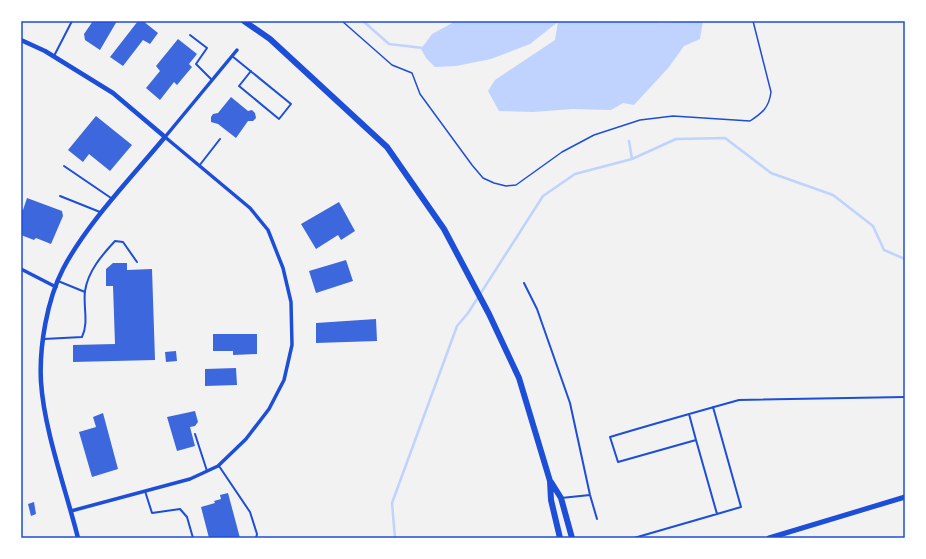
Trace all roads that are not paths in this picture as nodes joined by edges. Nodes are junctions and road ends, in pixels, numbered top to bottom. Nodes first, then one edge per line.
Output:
1 (72, 21) edge
2 (244, 21) edge
3 (190, 35) dead end
4 (21, 40) edge
5 (237, 50) dead end
6 (54, 56) junction
7 (232, 56) junction
8 (250, 71) junction
9 (212, 80) junction
10 (165, 137) junction
11 (220, 139) dead end
12 (64, 166) dead end
13 (199, 166) junction
14 (60, 196) dead end
15 (113, 200) junction
16 (102, 213) junction
17 (137, 262) dead end
18 (21, 269) edge
19 (58, 281) junction
20 (524, 283) dead end
21 (56, 287) junction
22 (85, 292) junction
23 (43, 339) junction
24 (905, 397) edge
25 (713, 407) junction
26 (689, 414) junction
27 (195, 434) dead end
28 (696, 440) junction
29 (218, 466) junction
30 (208, 471) junction
31 (550, 481) junction
32 (145, 491) junction
33 (590, 495) junction
34 (905, 497) edge
35 (561, 498) junction
36 (71, 511) junction
37 (716, 514) junction
38 (597, 520) dead end
39 (78, 538) edge
40 (193, 538) edge
41 (256, 538) edge
42 (560, 538) edge
43 (572, 538) edge
44 (634, 538) edge
45 (769, 538) edge

1 - 6 lane
2 - 31 highway
3 - 9 lane
4 - 6 street
5 - 7 street
6 - 10 street
7 - 8 lane
7 - 9 street
8 - 8 lane
9 - 10 street
10 - 13 street
10 - 15 street
11 - 13 lane
12 - 15 lane
13 - 29 street
14 - 16 lane
15 - 16 street
16 - 19 street
17 - 22 lane
18 - 21 street
19 - 21 street
19 - 22 lane
20 - 33 lane
21 - 23 street
22 - 23 lane
23 - 36 street
24 - 25 lane
25 - 26 lane
25 - 37 lane
26 - 28 lane
26 - 28 lane
27 - 30 lane
28 - 37 lane
29 - 30 street
29 - 41 lane
30 - 32 street
31 - 35 highway
31 - 42 highway
32 - 36 street
32 - 40 lane
33 - 35 lane
33 - 38 lane
34 - 45 main road
35 - 43 highway
36 - 39 street
37 - 44 lane

